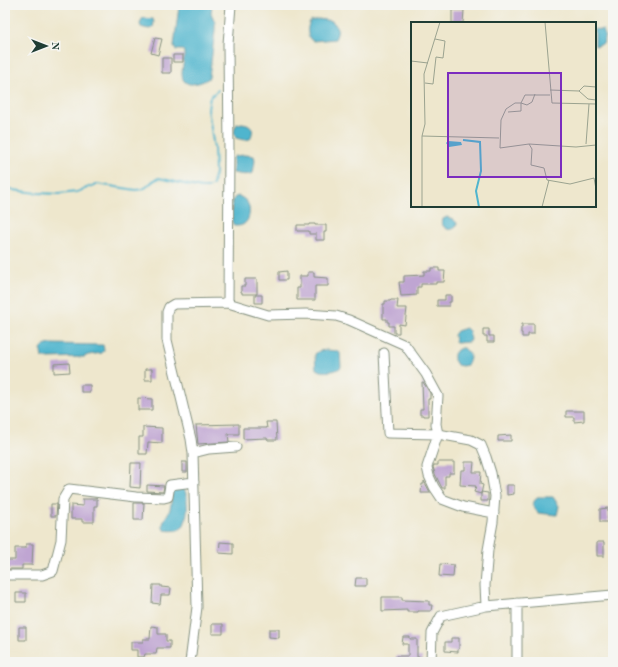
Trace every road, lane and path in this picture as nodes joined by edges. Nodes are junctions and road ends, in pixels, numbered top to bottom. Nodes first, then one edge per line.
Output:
1 (231, 5) edge
2 (228, 303) junction
3 (384, 353) dead end
4 (438, 434) junction
5 (236, 447) dead end
6 (193, 453) junction
7 (194, 482) junction
8 (494, 513) junction
9 (5, 575) edge
10 (613, 596) edge
11 (516, 603) junction
12 (486, 606) junction
13 (190, 662) edge
14 (432, 662) edge
15 (517, 662) edge

1 - 2 street
2 - 4 street
2 - 6 street
3 - 4 street
4 - 8 street
4 - 8 street
5 - 6 street
6 - 7 street
7 - 9 street
7 - 13 street
8 - 12 street
10 - 11 street
11 - 12 street
11 - 15 street
12 - 14 street

